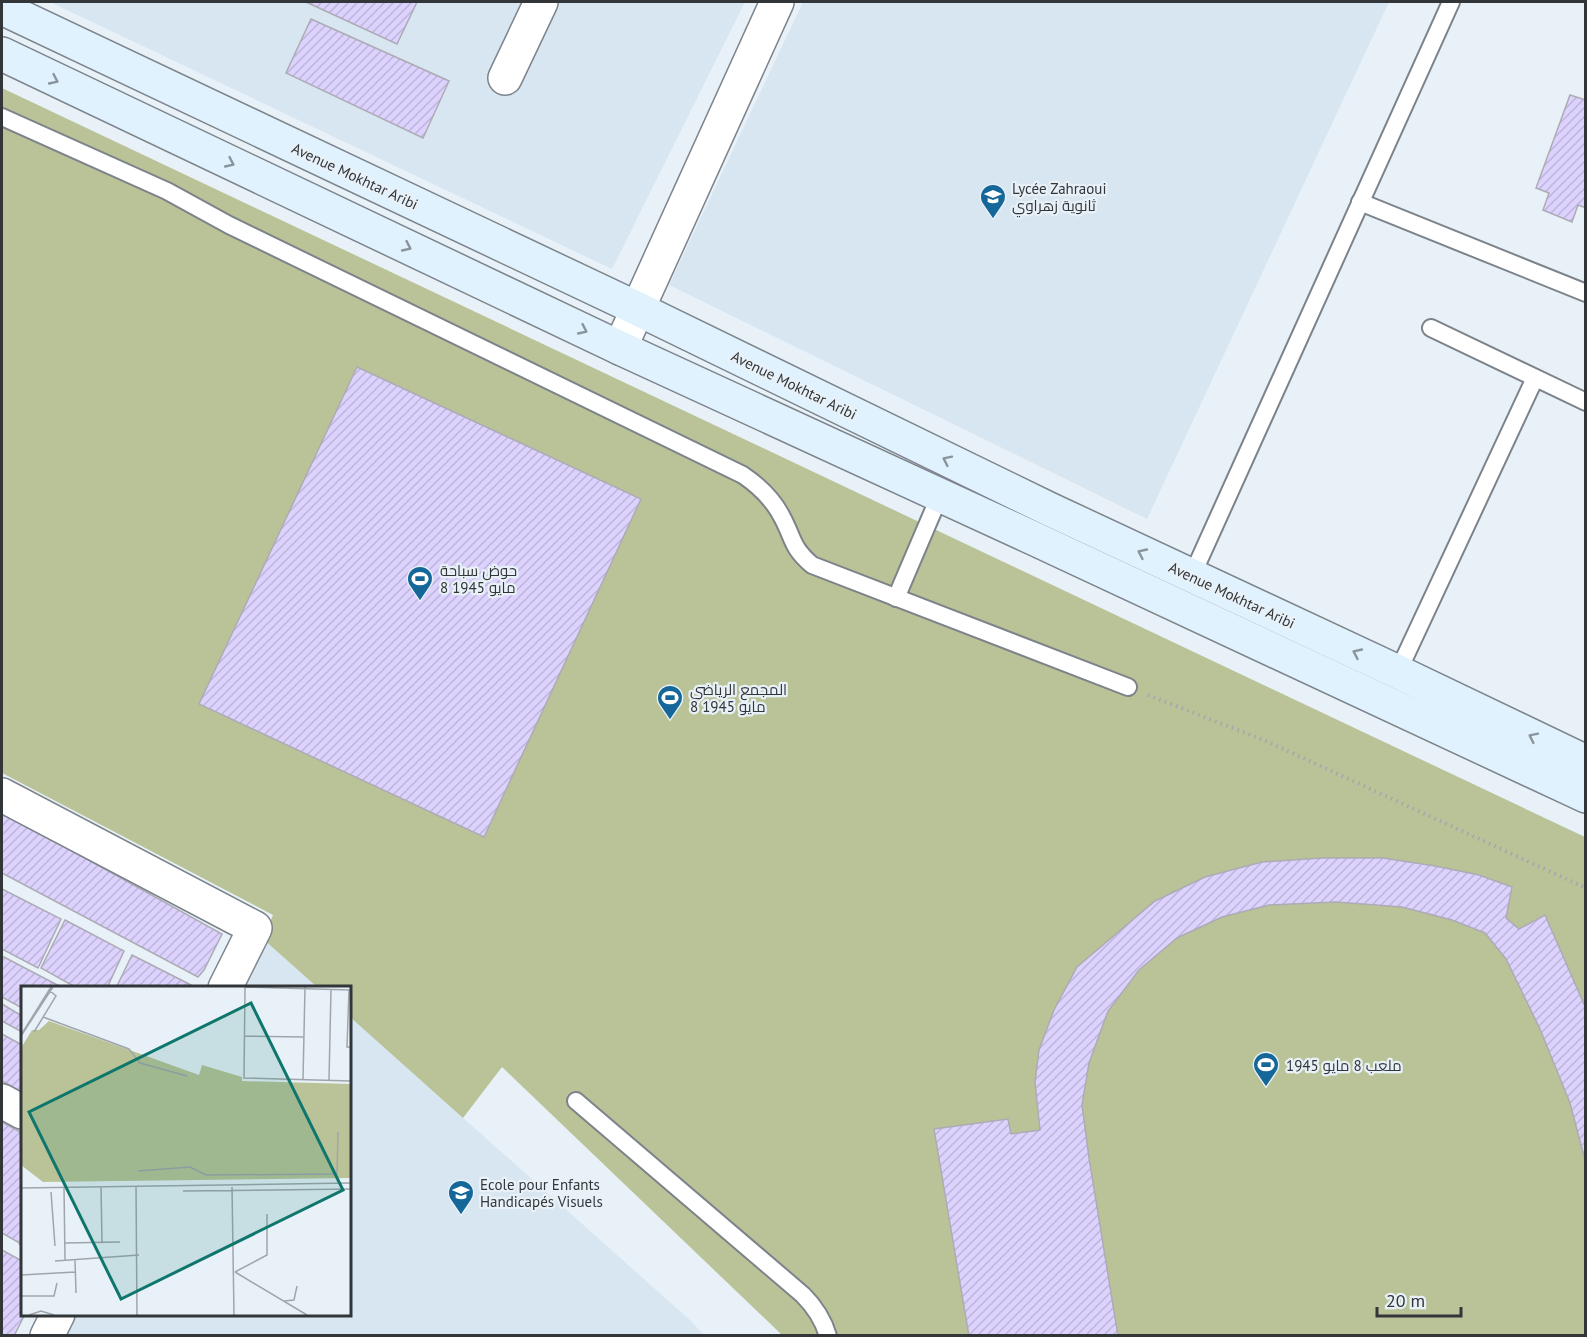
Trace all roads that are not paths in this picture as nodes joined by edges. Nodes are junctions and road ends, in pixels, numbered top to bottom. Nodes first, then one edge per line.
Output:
1 (541, 2) edge
2 (777, 2) edge
3 (1451, 2) edge
4 (2, 8) edge
5 (2, 54) edge
6 (505, 78) dead end
7 (2, 117) edge
8 (1360, 202) junction
9 (1586, 293) edge
10 (636, 308) junction
11 (1431, 328) dead end
12 (620, 348) junction
13 (1535, 378) junction
14 (1586, 402) edge
15 (975, 474) junction
16 (950, 500) junction
17 (1191, 577) junction
18 (896, 598) junction
19 (1179, 606) junction
20 (1398, 672) junction
21 (1128, 687) road end
22 (1385, 701) junction
23 (1586, 762) edge
24 (2, 795) edge
25 (1586, 796) edge
26 (226, 986) edge
27 (2, 1101) edge
28 (576, 1101) dead end
29 (21, 1111) edge
30 (57, 1316) edge
31 (47, 1335) edge
32 (828, 1335) edge

1 - 6 street
2 - 10 street
3 - 8 lane
4 - 10 main road, Avenue Mokhtar Aribi
5 -> 12 main road
7 - 18 lane
8 - 9 lane
8 - 17 lane
10 - 12 street
15 -> 10 main road, Avenue Mokhtar Aribi
11 - 13 lane
12 - 16 main road
13 - 14 lane
13 - 20 lane
15 - 16 main road
17 -> 15 main road, Avenue Mokhtar Aribi
16 - 18 lane
16 - 19 main road
17 - 19 lane
20 -> 17 main road, Avenue Mokhtar Aribi
18 - 21 lane
19 - 22 main road
20 - 22 lane
23 -> 20 main road, Avenue Mokhtar Aribi
22 - 25 main road
24 - 26 street
27 - 29 street
28 - 32 lane
30 - 31 street

